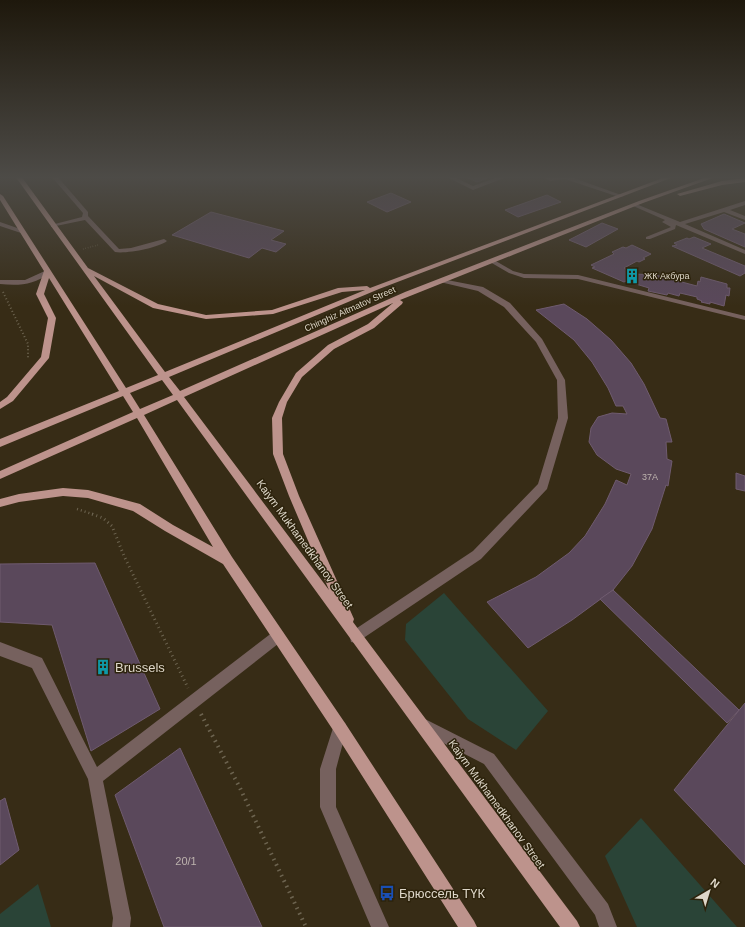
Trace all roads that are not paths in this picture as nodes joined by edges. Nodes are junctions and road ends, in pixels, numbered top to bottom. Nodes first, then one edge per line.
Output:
1 (14, 219) edge
2 (47, 219) edge
3 (79, 219) edge
4 (88, 219) edge
5 (559, 219) edge
6 (598, 219) edge
7 (660, 219) edge
8 (667, 219) edge
9 (695, 219) edge
10 (0, 224) edge
11 (680, 224) junction
12 (52, 226) junction
13 (21, 231) junction
14 (648, 238) dead end
15 (164, 241) dead end
16 (745, 252) edge
17 (492, 261) junction
18 (83, 268) junction
19 (47, 272) junction
20 (442, 281) junction
21 (0, 282) edge
22 (377, 288) junction
23 (408, 294) junction
24 (745, 318) edge
25 (163, 376) junction
26 (124, 392) junction
27 (178, 396) junction
28 (0, 406) edge
29 (138, 414) junction
30 (0, 443) edge
31 (0, 474) edge
32 (0, 503) edge
33 (228, 561) junction
34 (278, 636) junction
35 (356, 637) junction
36 (0, 649) edge
37 (420, 724) junction
38 (340, 728) junction
39 (94, 778) junction
40 (121, 927) edge
41 (380, 927) edge
42 (468, 927) edge
43 (571, 927) edge
44 (608, 927) edge

1 - 13 main road
2 - 12 main road, Kaiym Mukhamedkhanov Street
3 - 12 street
4 - 15 street
5 - 22 main road, Chinghiz Aitmatov Street
6 - 17 main road, Chinghiz Aitmatov Street
7 - 14 street
8 - 11 street
9 - 11 street
10 - 13 street
11 - 16 street
12 - 18 main road, Kaiym Mukhamedkhanov Street
13 - 19 main road
17 - 20 main road, Chinghiz Aitmatov Street
17 - 24 street
18 - 22 main road
18 - 25 main road, Kaiym Mukhamedkhanov Street
19 - 21 street
19 - 26 main road
19 - 28 main road
20 - 23 main road, Chinghiz Aitmatov Street
20 - 35 street
22 - 25 main road, Chinghiz Aitmatov Street
23 - 27 main road, Chinghiz Aitmatov Street
23 - 35 main road
25 - 26 main road, Chinghiz Aitmatov Street
25 - 27 main road, Kaiym Mukhamedkhanov Street
26 - 29 main road
26 - 30 main road, Chinghiz Aitmatov Street
27 - 29 main road, Chinghiz Aitmatov Street
27 - 35 main road, Kaiym Mukhamedkhanov Street
29 - 31 main road, Chinghiz Aitmatov Street
29 - 33 main road
32 - 33 main road
33 - 34 main road
34 - 38 main road
34 - 39 street
35 - 37 main road, Kaiym Mukhamedkhanov Street
36 - 39 street
37 - 43 main road, Kaiym Mukhamedkhanov Street
37 - 44 street
38 - 41 street
38 - 42 main road
39 - 40 street

